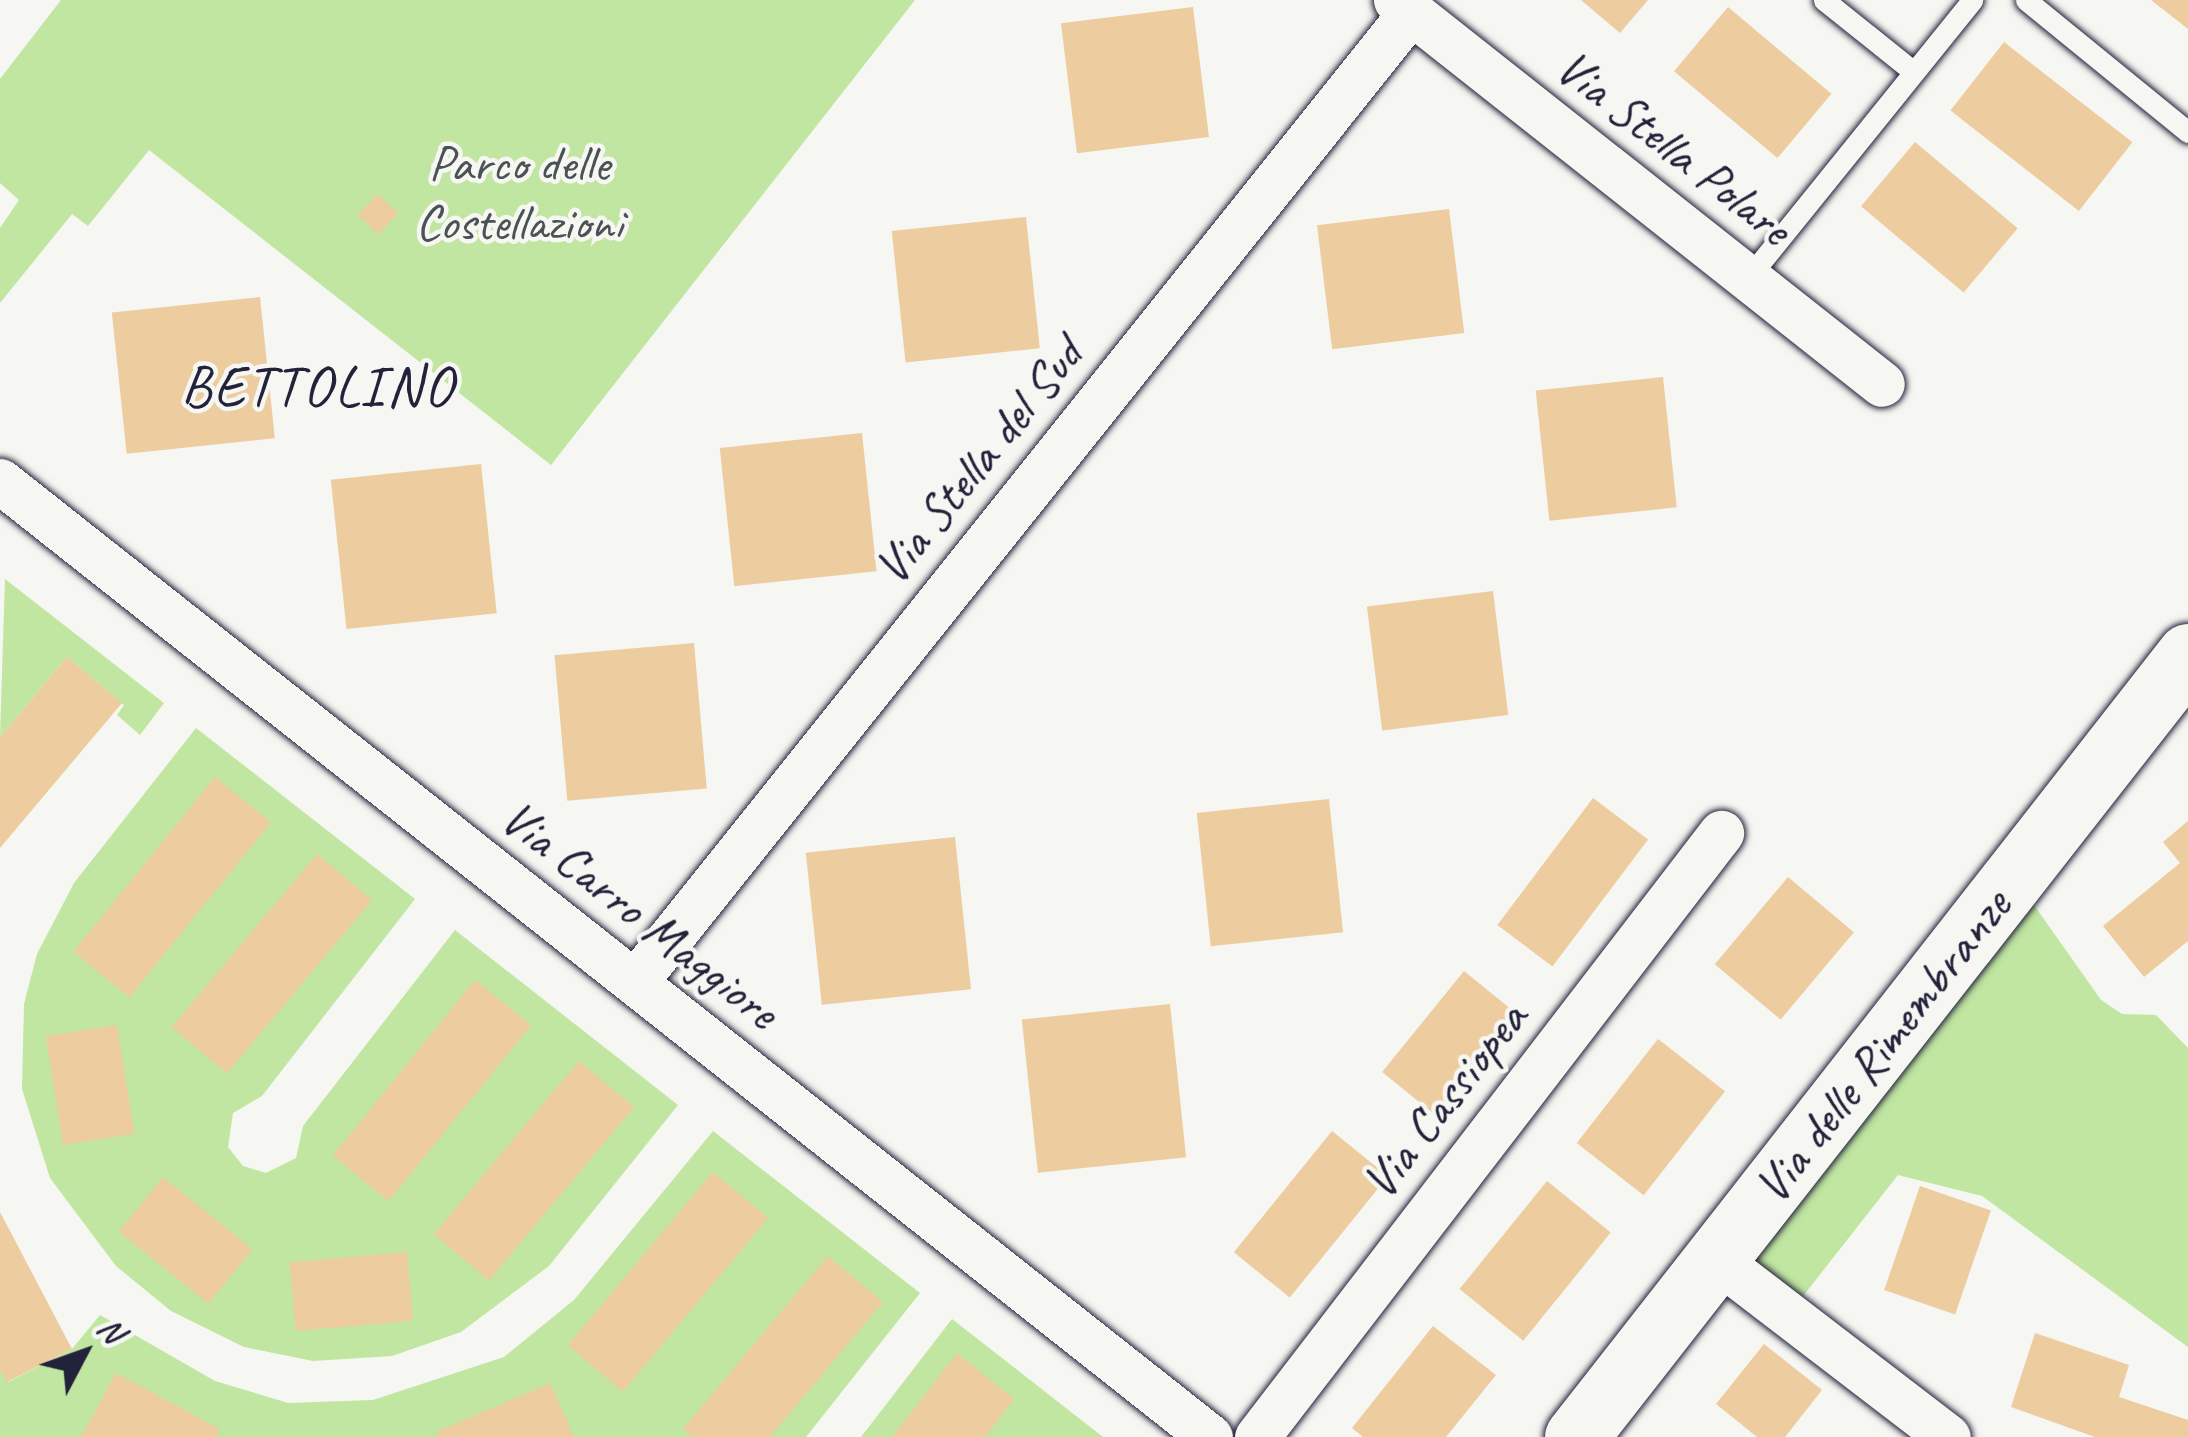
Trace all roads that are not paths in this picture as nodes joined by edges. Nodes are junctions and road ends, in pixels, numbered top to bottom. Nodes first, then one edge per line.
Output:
1 (1824, 0) edge
2 (1972, 0) edge
3 (2026, 0) edge
4 (1403, 6) edge
5 (1914, 72) junction
6 (2188, 133) edge
7 (1748, 278) junction
8 (1882, 384) dead end
9 (0, 481) edge
10 (2188, 655) edge
11 (1721, 833) dead end
12 (635, 982) junction
13 (1716, 1259) junction
14 (1210, 1437) edge
15 (1257, 1437) edge
16 (1576, 1437) edge
17 (1948, 1437) edge

1 - 5 lane
2 - 5 lane
3 - 6 lane
4 - 7 street, Via Stella Polare
4 - 12 street, Via Stella del Sud
5 - 7 lane
7 - 8 street, Via Stella Polare
9 - 12 street, Via Carro Maggiore
10 - 13 street, Via delle Rimembranze
11 - 15 street, Via Cassiopea
12 - 14 street, Via Carro Maggiore
13 - 16 street, Via delle Rimembranze
13 - 17 street

